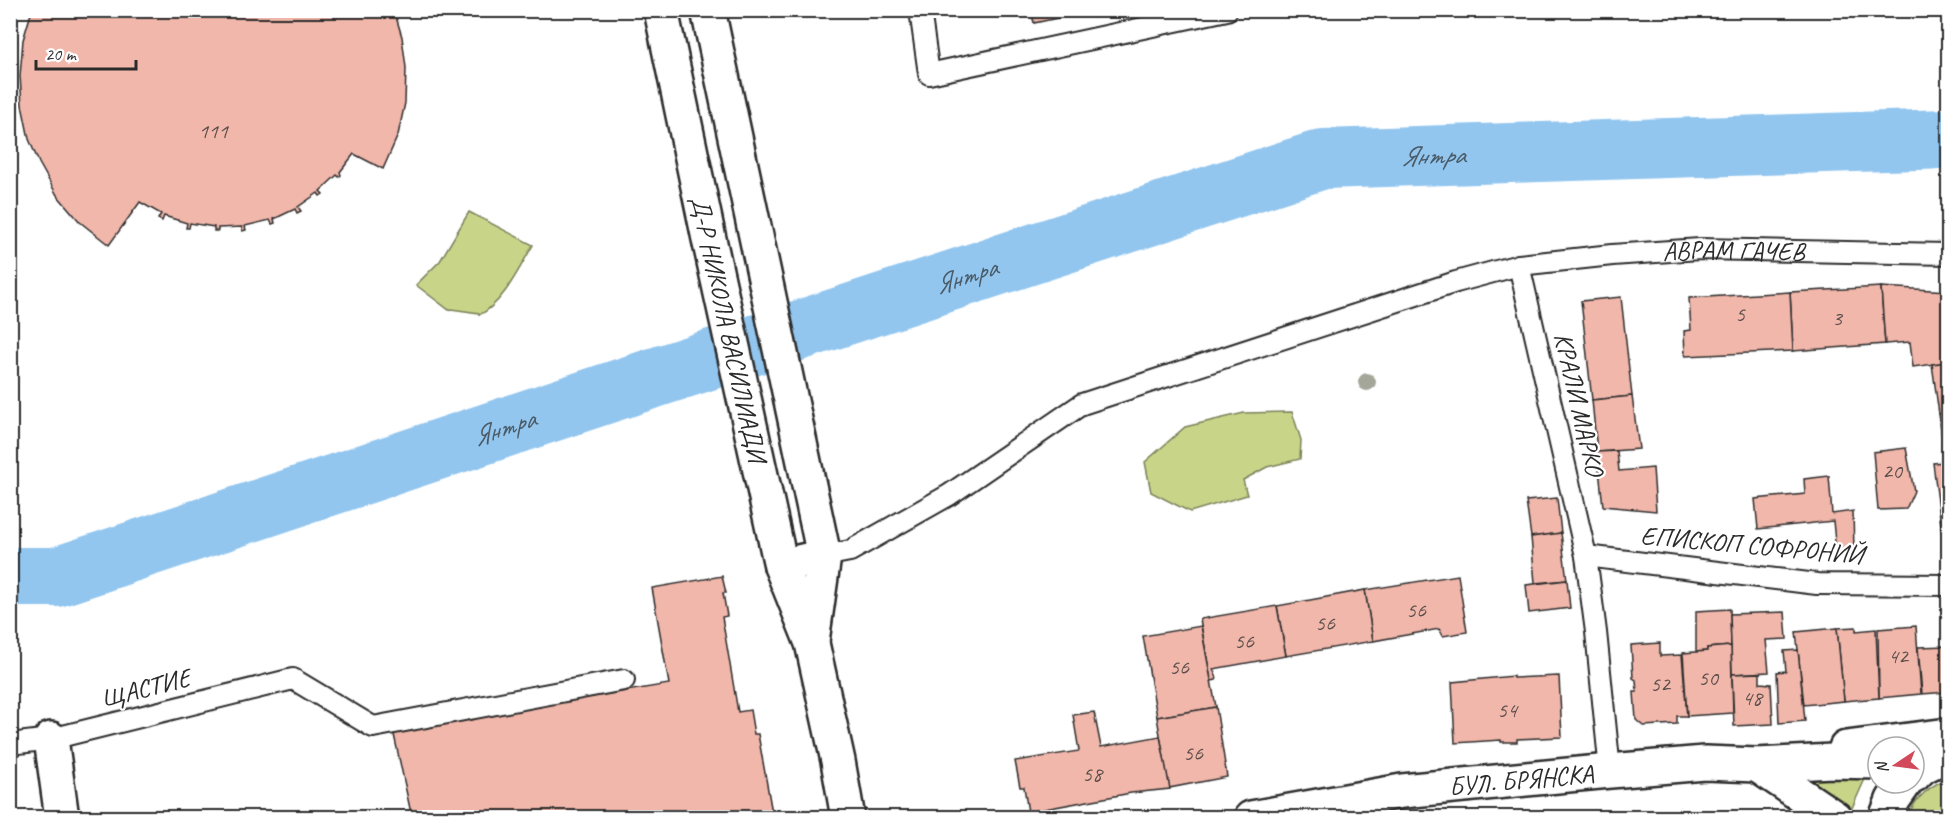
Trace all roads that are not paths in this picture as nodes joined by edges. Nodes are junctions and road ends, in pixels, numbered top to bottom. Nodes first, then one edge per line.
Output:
1 (661, 10) edge
2 (708, 10) edge
3 (920, 10) edge
4 (1227, 10) edge
5 (1948, 254) edge
6 (1519, 265) junction
7 (824, 556) junction
8 (1586, 556) junction
9 (781, 566) junction
10 (1948, 585) edge
11 (812, 643) junction
12 (624, 680) dead end
13 (51, 739) junction
14 (10, 744) edge
15 (1938, 751) edge
16 (1866, 762) edge
17 (1721, 763) junction
18 (1926, 763) edge
19 (1757, 765) junction
20 (1610, 771) junction
21 (1897, 795) edge
22 (62, 818) edge
23 (848, 818) edge
24 (1251, 818) edge
25 (1835, 818) edge
26 (1886, 818) edge

1 - 9 street, Д-Р НИКОЛА ВАСИЛИАДИ
2 - 7 street, Д-Р НИКОЛА ВАСИЛИАДИ
3 - 4 lane
5 - 6 lane, АВРАМ ГАЧЕВ
6 - 7 lane, АВРАМ ГАЧЕВ
6 - 8 lane, КРАЛИ МАРКО
7 - 9 street
7 - 11 street, Д-Р НИКОЛА ВАСИЛИАДИ
8 - 10 lane, ЕПИСКОП СОФРОНИЙ
8 - 20 lane, КРАЛИ МАРКО
9 - 11 street, Д-Р НИКОЛА ВАСИЛИАДИ
11 - 23 street, Д-Р НИКОЛА ВАСИЛИАДИ
12 - 13 lane, ЩАСТИЕ
13 - 14 lane, ЩАСТИЕ
13 - 22 street
15 - 17 street, БУЛ. БРЯНСКА
15 - 18 street
16 - 19 street, БУЛ. БРЯНСКА
17 - 19 street, БУЛ. БРЯНСКА
17 - 20 street, БУЛ. БРЯНСКА
19 - 25 street
20 - 24 street, БУЛ. БРЯНСКА
21 - 26 street

